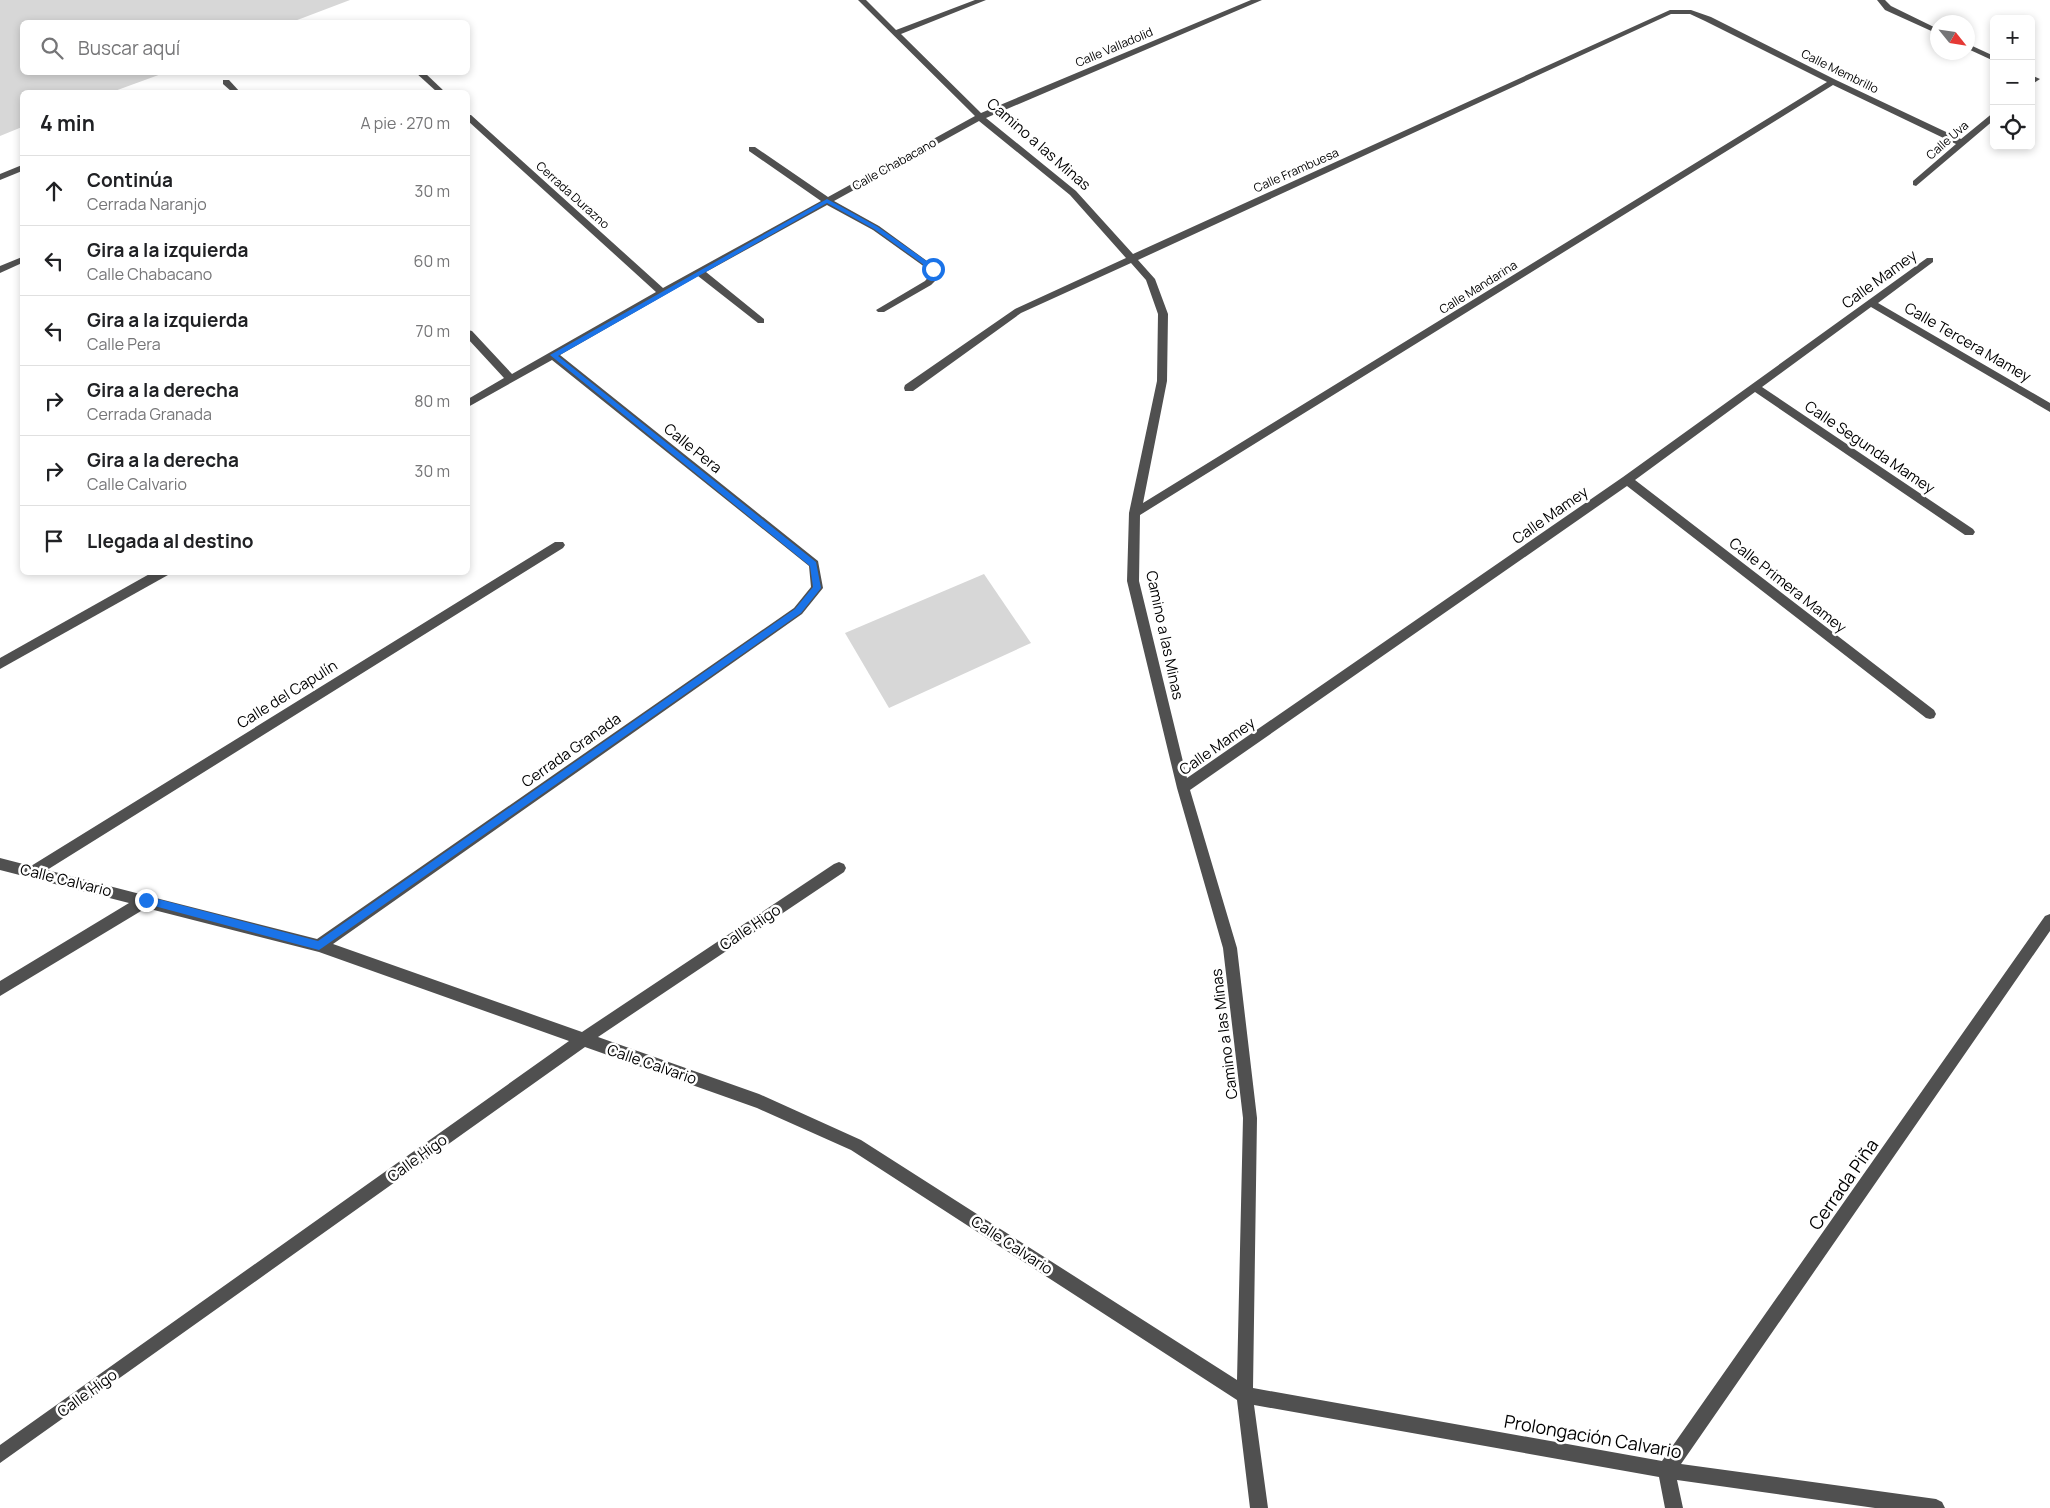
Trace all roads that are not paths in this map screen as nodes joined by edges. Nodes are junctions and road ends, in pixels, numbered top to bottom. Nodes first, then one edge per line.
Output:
1 (862, 0) edge
2 (982, 0) edge
3 (1258, 0) edge
4 (1882, 0) edge
5 (1708, 19) joint
6 (1930, 28) edge
7 (895, 33) junction
8 (1975, 50) edge
9 (1990, 57) edge
10 (422, 75) edge
11 (226, 82) dead end
12 (1833, 82) junction
13 (234, 90) edge
14 (439, 90) edge
15 (980, 117) junction
16 (1990, 118) edge
17 (470, 119) edge
18 (1962, 143) junction
19 (752, 149) dead end
20 (20, 169) edge
21 (0, 177) edge
22 (1916, 183) dead end
23 (827, 201) junction
24 (1132, 257) junction
25 (1930, 260) dead end
26 (20, 261) edge
27 (0, 270) edge
28 (699, 272) junction
29 (662, 293) junction
30 (1871, 303) junction
31 (881, 310) dead end
32 (761, 321) dead end
33 (470, 335) edge
34 (553, 355) junction
35 (512, 378) junction
36 (1755, 387) junction
37 (909, 388) dead end
38 (470, 402) edge
39 (2050, 408) edge
40 (1627, 480) junction
41 (1135, 513) junction
42 (1969, 532) dead end
43 (559, 545) dead end
44 (814, 564) joint
45 (159, 575) edge
46 (0, 664) edge
47 (1930, 714) dead end
48 (1182, 788) junction
49 (0, 864) edge
50 (839, 868) dead end
51 (33, 872) junction
52 (146, 900) junction
53 (2050, 920) edge
54 (319, 946) junction
55 (0, 988) edge
56 (582, 1040) junction
57 (1245, 1395) junction
58 (0, 1455) edge
59 (1666, 1470) junction
60 (1259, 1508) edge
61 (1674, 1508) edge
62 (1936, 1508) edge

1 - 7 street, Camino a las Minas
2 - 7 street
3 - 15 street, Calle Valladolid
4 - 6 street
5 - 12 street, Calle Membrillo
5 - 24 street, Calle Frambuesa
7 - 15 street, Camino a las Minas
8 - 9 street
10 - 14 street
11 - 13 street
12 - 18 street, Calle Membrillo
12 - 41 street, Calle Mandarina
15 - 23 street, Calle Chabacano
15 - 24 street, Camino a las Minas
16 - 18 street, Calle Uva
17 - 29 street, Cerrada Durazno
18 - 22 street, Calle Uva
19 - 23 street
20 - 21 street
23 - 28 street, Calle Chabacano
23 - 31 street
24 - 37 street, Calle Frambuesa
24 - 41 street, Camino a las Minas
25 - 30 street, Calle Mamey
26 - 27 street
28 - 29 street, Calle Chabacano
28 - 32 street
29 - 34 street, Calle Chabacano
30 - 36 street, Calle Mamey
30 - 39 street, Calle Tercera Mamey
33 - 35 street
34 - 35 street, Calle Chabacano
34 - 44 street, Calle Pera
35 - 38 street, Calle Chabacano
36 - 40 street, Calle Mamey
36 - 42 street, Calle Segunda Mamey
40 - 47 street, Calle Primera Mamey
40 - 48 street, Calle Mamey
41 - 48 street, Camino a las Minas
43 - 51 street, Calle del Capulín
44 - 54 street, Cerrada Granada
45 - 46 street
48 - 57 street, Camino a las Minas
49 - 51 street, Calle Calvario
50 - 56 street, Calle Higo
51 - 52 street, Calle Calvario
52 - 54 street, Calle Calvario
52 - 55 street
53 - 59 street, Cerrada Piña
54 - 56 street, Calle Calvario
56 - 57 street, Calle Calvario
56 - 58 street, Calle Higo
57 - 59 street, Prolongación Calvario
57 - 60 street, Camino a las Minas
59 - 61 street
59 - 62 street, Prolongación Calvario

